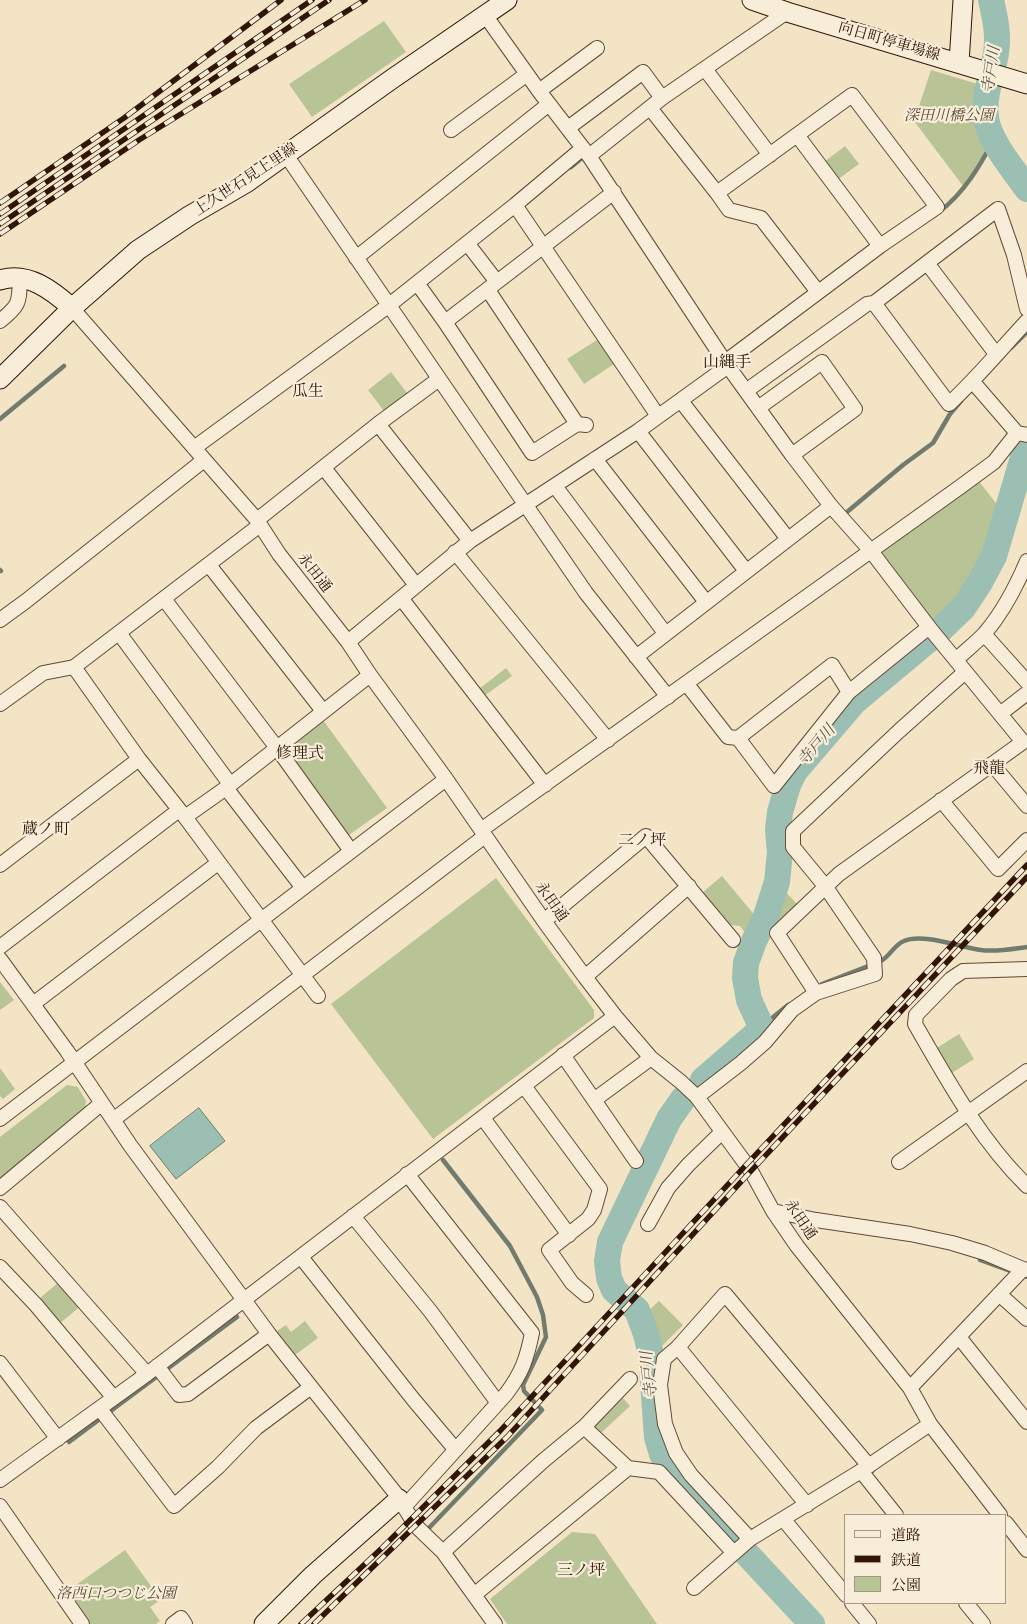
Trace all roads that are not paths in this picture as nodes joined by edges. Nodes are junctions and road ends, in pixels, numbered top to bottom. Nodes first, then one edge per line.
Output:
1 (507, 0) edge
2 (752, 0) edge
3 (963, 0) edge
4 (787, 12) junction
5 (485, 16) junction
6 (597, 48) dead end
7 (959, 63) junction
8 (705, 69) junction
9 (526, 74) junction
10 (1027, 84) edge
11 (539, 90) junction
12 (662, 98) junction
13 (549, 104) junction
14 (650, 108) junction
15 (568, 128) junction
16 (451, 130) dead end
17 (797, 135) junction
18 (586, 152) junction
19 (770, 154) junction
20 (286, 155) junction
21 (614, 192) junction
22 (717, 193) junction
23 (515, 205) junction
24 (467, 243) junction
25 (880, 246) junction
26 (544, 247) junction
27 (356, 258) junction
28 (927, 263) junction
29 (20, 278) junction
30 (0, 280) edge
31 (417, 283) junction
32 (493, 286) junction
33 (818, 292) junction
34 (874, 302) junction
35 (388, 306) junction
36 (72, 308) junction
37 (1027, 309) edge
38 (0, 321) edge
39 (1027, 321) edge
40 (445, 322) junction
41 (996, 354) junction
42 (726, 364) junction
43 (439, 378) junction
44 (0, 379) edge
45 (973, 382) junction
46 (746, 391) junction
47 (681, 401) junction
48 (758, 408) junction
49 (658, 416) junction
50 (378, 424) junction
51 (638, 431) junction
52 (1023, 434) edge
53 (194, 448) junction
54 (792, 455) junction
55 (595, 459) junction
56 (204, 460) junction
57 (324, 468) junction
58 (555, 486) junction
59 (526, 504) junction
60 (831, 506) junction
61 (258, 523) junction
62 (788, 539) junction
63 (470, 541) junction
64 (871, 550) junction
65 (455, 552) junction
66 (1027, 561) edge
67 (209, 565) junction
68 (746, 571) junction
69 (416, 585) junction
70 (1023, 587) edge
71 (401, 598) junction
72 (164, 599) junction
73 (706, 602) junction
74 (0, 620) edge
75 (119, 633) junction
76 (665, 633) junction
77 (934, 633) junction
78 (984, 634) junction
79 (348, 642) junction
80 (636, 656) junction
81 (956, 660) junction
82 (74, 667) junction
83 (965, 672) junction
84 (370, 675) junction
85 (1027, 682) edge
86 (686, 683) junction
87 (849, 692) junction
88 (1027, 693) edge
89 (668, 697) junction
90 (0, 704) edge
91 (323, 711) junction
92 (1000, 714) junction
93 (738, 738) junction
94 (608, 740) junction
95 (1025, 740) edge
96 (277, 748) junction
97 (140, 759) junction
98 (992, 764) junction
99 (446, 779) junction
100 (545, 785) junction
101 (228, 786) junction
102 (941, 800) junction
103 (1027, 806) edge
104 (182, 813) junction
105 (483, 833) junction
106 (1027, 840) edge
107 (351, 850) junction
108 (2, 861) edge
109 (218, 863) junction
110 (689, 886) junction
111 (825, 886) junction
112 (303, 888) junction
113 (261, 920) junction
114 (544, 921) junction
115 (734, 940) dead end
116 (0, 946) edge
117 (0, 959) edge
118 (1027, 969) edge
119 (302, 976) junction
120 (585, 977) junction
121 (816, 993) junction
122 (318, 996) dead end
123 (34, 1004) junction
124 (615, 1016) junction
125 (563, 1055) junction
126 (651, 1058) junction
127 (74, 1062) junction
128 (1027, 1071) edge
129 (524, 1086) junction
130 (697, 1097) junction
131 (594, 1100) junction
132 (102, 1103) junction
133 (969, 1113) junction
134 (483, 1118) junction
135 (0, 1119) edge
136 (113, 1120) junction
137 (722, 1132) junction
138 (636, 1161) dead end
139 (899, 1162) dead end
140 (407, 1174) junction
141 (1027, 1186) edge
142 (0, 1188) edge
143 (0, 1207) edge
144 (774, 1211) junction
145 (354, 1216) junction
146 (648, 1224) dead end
147 (569, 1235) junction
148 (301, 1256) junction
149 (0, 1266) edge
150 (1025, 1270) edge
151 (1000, 1294) junction
152 (586, 1295) dead end
153 (245, 1300) junction
154 (1027, 1319) edge
155 (269, 1334) junction
156 (959, 1337) junction
157 (678, 1347) junction
158 (0, 1363) edge
159 (152, 1370) junction
160 (630, 1379) dead end
161 (311, 1387) junction
162 (910, 1388) junction
163 (114, 1398) junction
164 (498, 1403) junction
165 (100, 1409) junction
166 (1027, 1422) edge
167 (930, 1424) junction
168 (584, 1427) junction
169 (58, 1439) junction
170 (455, 1449) junction
171 (628, 1468) junction
172 (865, 1469) junction
173 (0, 1480) edge
174 (402, 1503) junction
175 (807, 1505) junction
176 (0, 1506) edge
177 (895, 1514) edge
178 (999, 1514) edge
179 (784, 1520) junction
180 (1007, 1524) edge
181 (1024, 1541) edge
182 (741, 1546) junction
183 (443, 1552) junction
184 (694, 1588) dead end
185 (474, 1594) junction
186 (844, 1594) edge
187 (853, 1604) edge
188 (967, 1604) edge
189 (82, 1624) edge
190 (173, 1624) edge
191 (185, 1624) edge
192 (264, 1624) edge
193 (495, 1624) edge
194 (869, 1624) edge
195 (982, 1624) edge

1 - 5 main road, 上久世石見上里線
2 - 4 main road, 向日町停車場線
3 - 7 main road
4 - 7 main road, 向日町停車場線
4 - 8 street
5 - 9 street
5 - 20 main road, 上久世石見上里線
6 - 11 street
7 - 10 main road, 向日町停車場線
8 - 12 street
8 - 19 street
9 - 11 street
9 - 16 street
11 - 13 street
12 - 14 street
12 - 15 street
13 - 15 street
13 - 27 street
14 - 18 street
14 - 22 street
15 - 18 street
17 - 19 street
17 - 25 street
17 - 25 street
18 - 21 street
18 - 23 street
19 - 22 street
20 - 27 street
20 - 36 main road, 上久世石見上里線
21 - 26 street
21 - 42 street
22 - 33 street
23 - 24 street
23 - 26 street
24 - 31 street
24 - 32 street
25 - 33 street
26 - 32 street
26 - 49 street
27 - 35 street
28 - 34 street
28 - 37 street
28 - 41 street
29 - 30 main road
29 - 36 main road
29 - 38 street
31 - 35 street
31 - 40 street
32 - 40 street
32 - 40 street
33 - 42 street
34 - 45 street
34 - 46 street
35 - 43 street
35 - 53 street
36 - 44 main road, 上久世石見上里線
36 - 53 street, 永田通
39 - 41 street
41 - 45 street
42 - 46 street
42 - 47 street
43 - 50 street
43 - 59 street
45 - 52 street
46 - 48 street
47 - 49 street
47 - 62 street
48 - 54 street
48 - 54 street
49 - 51 street
50 - 57 street
50 - 63 street
51 - 55 street
51 - 68 street
52 - 64 street
53 - 56 street, 永田通
54 - 60 street
55 - 58 street
55 - 73 street
56 - 61 street, 永田通
56 - 74 street
57 - 61 street
57 - 69 street
58 - 59 street
58 - 76 street
59 - 63 street
59 - 80 street
60 - 62 street
60 - 64 street
61 - 67 street
61 - 79 street, 永田通
62 - 68 street
63 - 65 street
64 - 77 street
64 - 86 street
65 - 69 street
65 - 94 street
66 - 70 street
67 - 72 street
67 - 91 street
68 - 73 street
69 - 71 street
70 - 78 street
71 - 79 street
71 - 100 street
72 - 75 street
72 - 96 street
73 - 76 street
75 - 82 street
75 - 101 street
76 - 80 street
77 - 81 street
77 - 87 street
78 - 81 street
78 - 85 street
79 - 84 street, 永田通
80 - 89 street
81 - 83 street
82 - 90 street
82 - 97 street
83 - 92 street
83 - 111 street
84 - 91 street
84 - 99 street, 永田通
86 - 89 street
86 - 93 street
87 - 93 street
87 - 93 street
88 - 92 street
89 - 94 street
91 - 96 street
92 - 95 street
94 - 100 street
95 - 98 street
96 - 101 street
96 - 107 street
97 - 104 street
97 - 108 street
98 - 102 street
98 - 103 street
99 - 105 street, 永田通
99 - 107 street
100 - 105 street
101 - 104 street
101 - 112 street
102 - 106 street
102 - 111 street
104 - 109 street
104 - 116 street
105 - 114 street, 永田通
105 - 119 street
107 - 112 street
109 - 113 street
109 - 123 street
110 - 114 street
110 - 115 street
110 - 120 street
111 - 121 street
111 - 121 street
112 - 113 street
113 - 119 street
113 - 127 street
114 - 120 street, 永田通
117 - 123 street
118 - 133 street
119 - 122 street
119 - 136 street
120 - 124 street, 永田通
121 - 130 street
123 - 127 street
124 - 125 street
124 - 126 street, 永田通
125 - 129 street
125 - 131 street
126 - 130 street, 永田通
126 - 131 street
127 - 132 street
127 - 135 street
128 - 133 street
129 - 134 street
129 - 147 street
130 - 137 street, 永田通
131 - 138 street
132 - 136 street
132 - 142 street
133 - 139 street
133 - 141 street
134 - 140 street
134 - 147 street
136 - 153 street
137 - 144 street, 永田通
137 - 146 street
140 - 145 street
140 - 164 street
143 - 159 street
144 - 150 street
144 - 162 street, 永田通
145 - 148 street
145 - 164 street
147 - 152 street
148 - 153 street
148 - 170 street
149 - 163 street
150 - 151 street
151 - 154 street
151 - 156 street
153 - 155 street
153 - 159 street
155 - 159 street
155 - 161 street
156 - 162 street
156 - 166 street
157 - 172 street
157 - 175 street
157 - 182 street
158 - 169 street
159 - 163 street
160 - 168 street
161 - 165 street
161 - 174 street
162 - 167 street, 永田通
163 - 165 street
164 - 170 street
165 - 169 street
167 - 172 street
167 - 178 street, 永田通
168 - 171 street
168 - 183 street
169 - 173 street
170 - 174 street
171 - 182 street
171 - 185 street
172 - 175 street
172 - 177 street
174 - 183 street
174 - 192 main road
175 - 179 street
176 - 189 street
179 - 182 street
179 - 186 street
180 - 181 street
182 - 184 street
183 - 185 street
185 - 193 street
187 - 194 street
188 - 195 street
190 - 191 street

